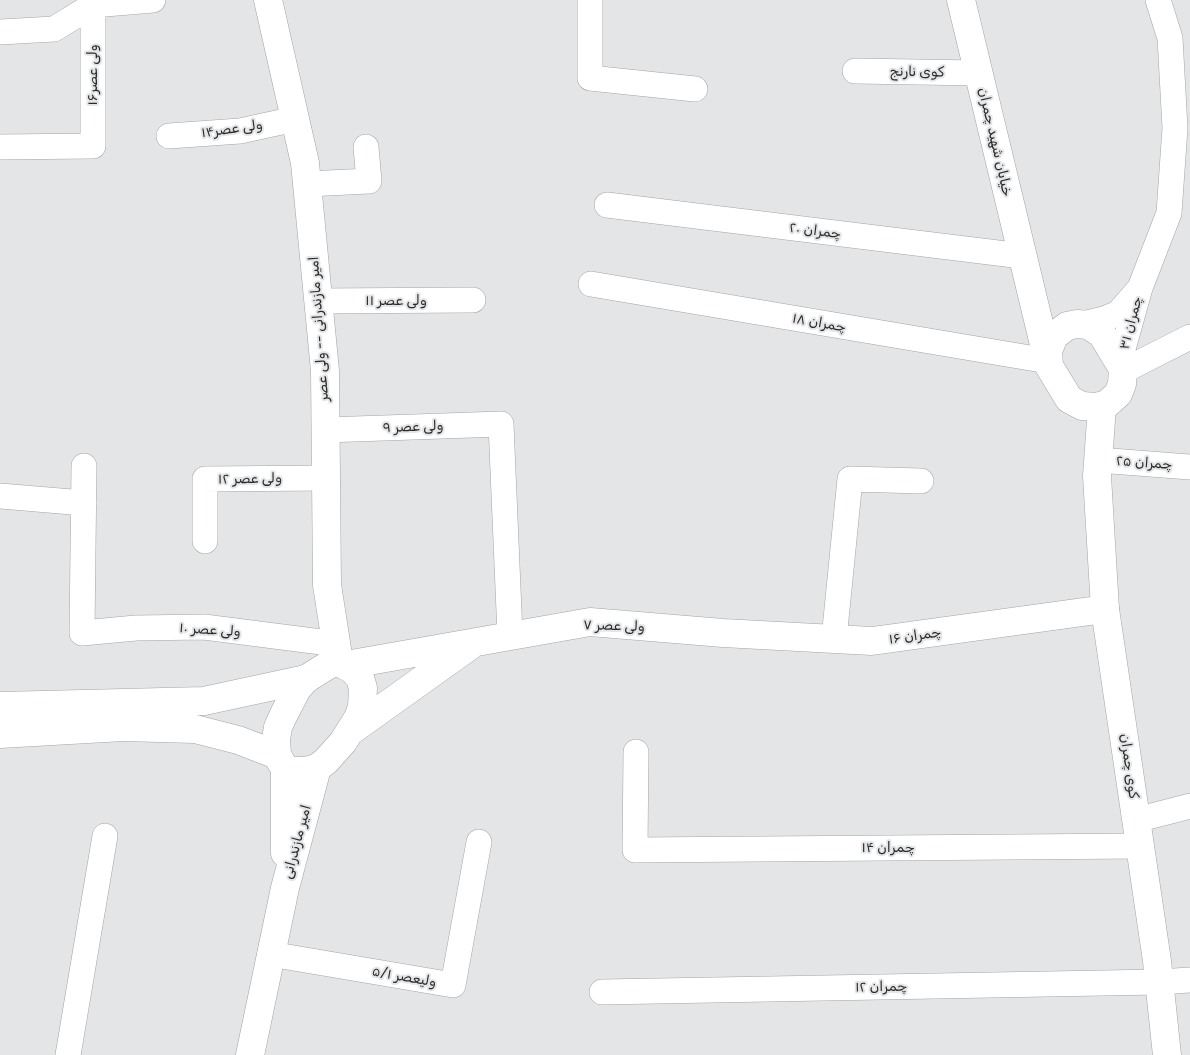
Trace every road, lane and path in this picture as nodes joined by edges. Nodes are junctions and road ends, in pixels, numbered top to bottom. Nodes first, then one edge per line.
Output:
1 (153, 0) edge
2 (268, 0) edge
3 (590, 0) edge
4 (961, 0) edge
5 (1158, 0) edge
6 (93, 4) junction
7 (0, 32) edge
8 (1180, 38) edge
9 (855, 71) dead end
10 (978, 73) junction
11 (695, 88) dead end
12 (295, 119) junction
13 (169, 136) dead end
14 (0, 147) edge
15 (366, 147) dead end
16 (307, 184) junction
17 (607, 205) dead end
18 (1022, 256) junction
19 (591, 284) dead end
20 (1029, 284) junction
21 (1140, 288) junction
22 (473, 300) dead end
23 (318, 301) junction
24 (1080, 324) junction
25 (1190, 337) edge
26 (1048, 361) junction
27 (1123, 370) junction
28 (1091, 406) junction
29 (325, 430) junction
30 (84, 466) dead end
31 (1190, 467) edge
32 (1098, 468) junction
33 (326, 478) junction
34 (921, 481) dead end
35 (0, 496) edge
36 (84, 503) junction
37 (205, 541) dead end
38 (1105, 609) junction
39 (723, 633) joint
40 (510, 635) junction
41 (834, 639) junction
42 (477, 641) junction
43 (341, 657) junction
44 (306, 679) junction
45 (0, 706) edge
46 (349, 732) junction
47 (0, 734) edge
48 (636, 752) dead end
49 (281, 762) junction
50 (317, 768) junction
51 (1190, 806) edge
52 (1138, 833) junction
53 (105, 836) dead end
54 (479, 842) dead end
55 (285, 888) junction
56 (270, 954) junction
57 (1190, 980) edge
58 (1159, 982) junction
59 (602, 992) dead end
60 (68, 1055) edge
61 (250, 1055) edge
62 (1167, 1055) edge

1 - 6 street
2 - 12 main road, امیر مازندرانی -- ولی عصر
3 - 11 street
4 - 10 main road, خیابان شهید چمران
5 - 8 street
6 - 7 street
6 - 14 street, ولی عصر۱۶
8 - 21 street
9 - 10 street, کوی نارنج
10 - 18 main road, خیابان شهید چمران
12 - 13 street, ولی عصر۱۴
12 - 16 main road, امیر مازندرانی -- ولی عصر
15 - 16 street
16 - 23 main road, امیر مازندرانی -- ولی عصر
17 - 18 street, چمران ۲۰
18 - 20 main road, خیابان شهید چمران
19 - 26 street, چمران ۱۸
20 - 24 main road, خیابان شهید چمران
20 - 26 main road, خیابان شهید چمران
21 - 24 street, چمران ۳۱
21 - 27 street, چمران ۳۱
22 - 23 street, ولی عصر ۱۱
23 - 29 main road, امیر مازندرانی -- ولی عصر
24 - 26 main road
24 - 27 main road
25 - 27 street
26 - 28 main road
27 - 28 main road
28 - 32 main road, کوی چمران
29 - 33 main road, امیر مازندرانی -- ولی عصر
29 - 40 street, ولی عصر ۹
30 - 36 street
31 - 32 street, چمران ۲۵
32 - 38 main road, کوی چمران
33 - 37 street, ولی عصر ۱۲
33 - 43 main road, امیر مازندرانی -- ولی عصر
34 - 41 street
35 - 36 street
36 - 43 street, ولی عصر ۱۰
38 - 41 main road, چمران ۱۶
38 - 52 main road, کوی چمران
39 - 40 main road, ولی عصر ۷
39 - 41 main road, چمران ۱۶
40 - 42 main road, ولی عصر ۷
42 - 43 main road, ولی عصر ۷
42 - 46 main road, ولی عصر ۷
43 - 44 main road, ولی عصر ۷
43 - 46 main road
44 - 45 main road
44 - 49 main road, امیر مازندرانی
46 - 50 main road
47 - 49 main road
48 - 52 street, چمران ۱۴
49 - 50 main road
49 - 55 main road, امیر مازندرانی
50 - 55 main road, امیر مازندرانی
51 - 52 street, چمران ۱۴
52 - 58 main road, کوی چمران
53 - 60 street
54 - 56 street, ولیعصر ۵/۱
55 - 56 main road
56 - 61 main road
57 - 58 street, چمران ۱۲
58 - 59 street, چمران ۱۲
58 - 62 main road, کوی چمران

